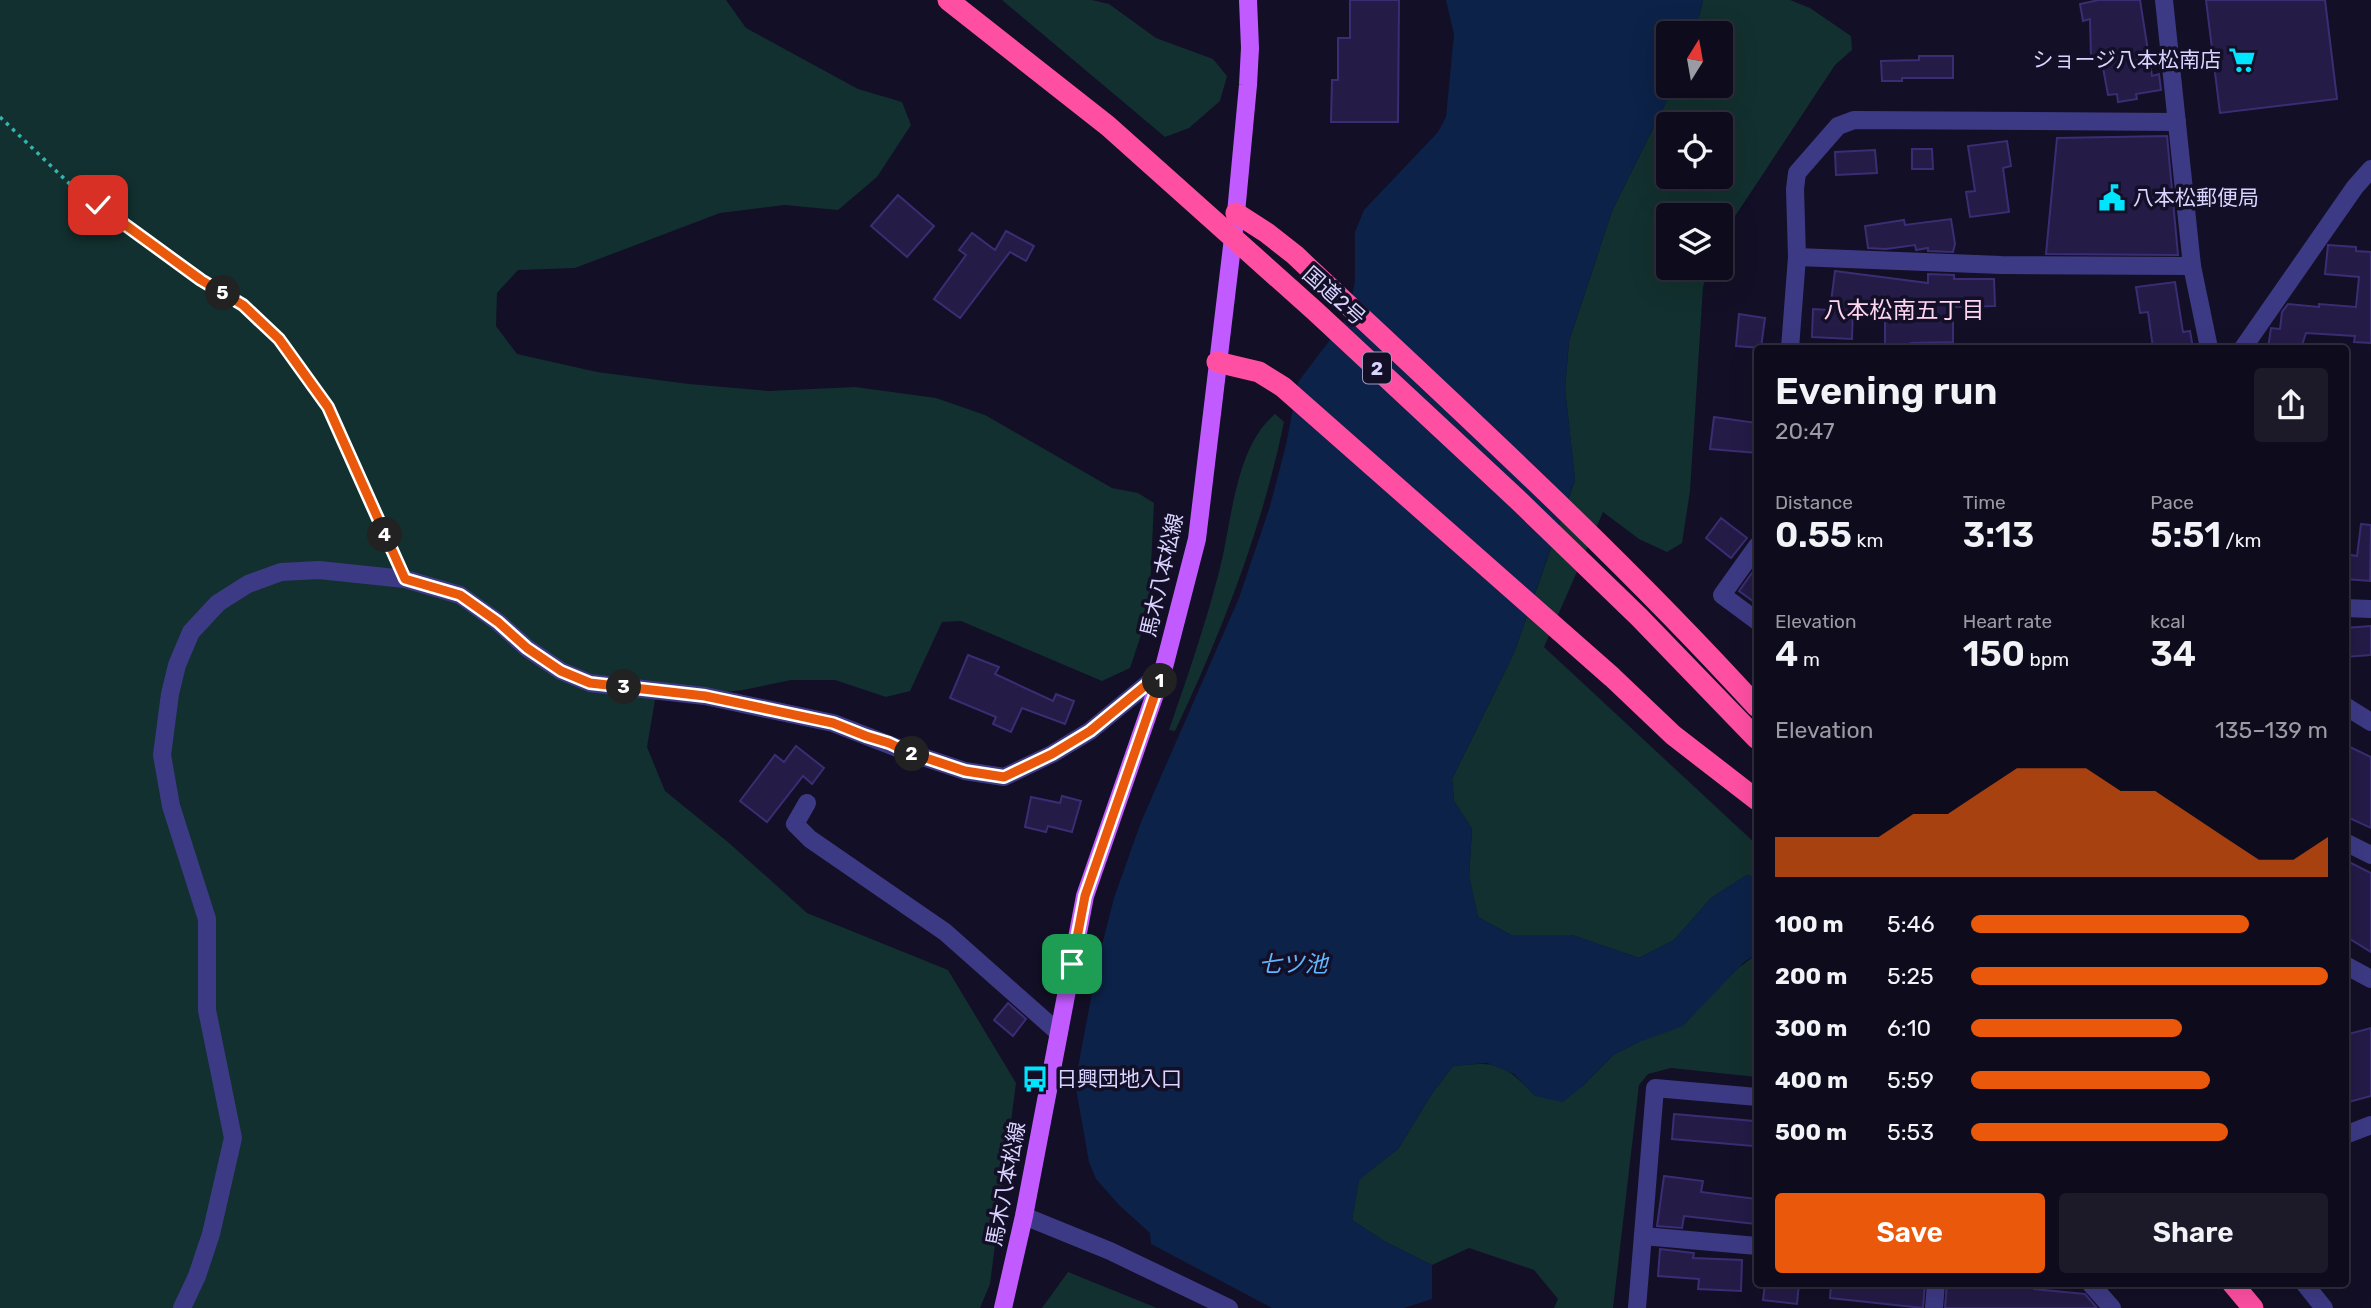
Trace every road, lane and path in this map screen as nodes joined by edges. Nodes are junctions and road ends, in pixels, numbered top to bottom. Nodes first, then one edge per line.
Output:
1 (948, 0) edge
2 (1248, 0) edge
3 (2164, 0) edge
4 (0, 117) edge
5 (2177, 122) junction
6 (2370, 173) edge
7 (1236, 212) junction
8 (1797, 257) junction
9 (2192, 266) junction
10 (1790, 345) edge
11 (2208, 345) edge
12 (2245, 345) edge
13 (1217, 362) junction
14 (1754, 554) edge
15 (405, 579) junction
16 (2349, 608) edge
17 (2371, 608) edge
18 (1754, 619) edge
19 (1163, 671) junction
20 (1754, 704) edge
21 (2349, 708) edge
22 (2371, 722) edge
23 (1754, 736) edge
24 (1754, 798) edge
25 (807, 803) dead end
26 (2349, 844) edge
27 (2371, 855) edge
28 (2349, 967) edge
29 (2371, 979) edge
30 (1059, 1033) junction
31 (1754, 1097) edge
32 (2371, 1125) edge
33 (2349, 1133) edge
34 (1024, 1216) junction
35 (1643, 1236) junction
36 (1754, 1246) edge
37 (1936, 1287) edge
38 (2094, 1287) edge
39 (2235, 1287) edge
40 (2307, 1287) edge
41 (182, 1308) edge
42 (1003, 1308) edge
43 (1229, 1308) edge
44 (1637, 1308) edge
45 (1934, 1308) edge
46 (2112, 1308) edge
47 (2253, 1308) edge
48 (2324, 1308) edge

1 - 23 highway, 国道2号 / 2
2 - 7 main road, 馬木八本松線
3 - 5 street
4 - 15 path
5 - 8 street
5 - 9 street
6 - 12 street
7 - 13 main road, 馬木八本松線
7 - 20 highway
8 - 9 street
8 - 10 street
9 - 11 street
13 - 19 main road, 馬木八本松線
13 - 24 highway
14 - 18 street
15 - 19 street
15 - 41 street
16 - 17 street
19 - 30 main road, 馬木八本松線
21 - 22 street
25 - 30 street
26 - 27 street
28 - 29 street
30 - 34 main road, 馬木八本松線
31 - 35 street
32 - 33 street
34 - 42 main road, 馬木八本松線
34 - 43 street
35 - 36 street
35 - 44 street
37 - 45 street
38 - 46 street
39 - 47 highway
40 - 48 street

